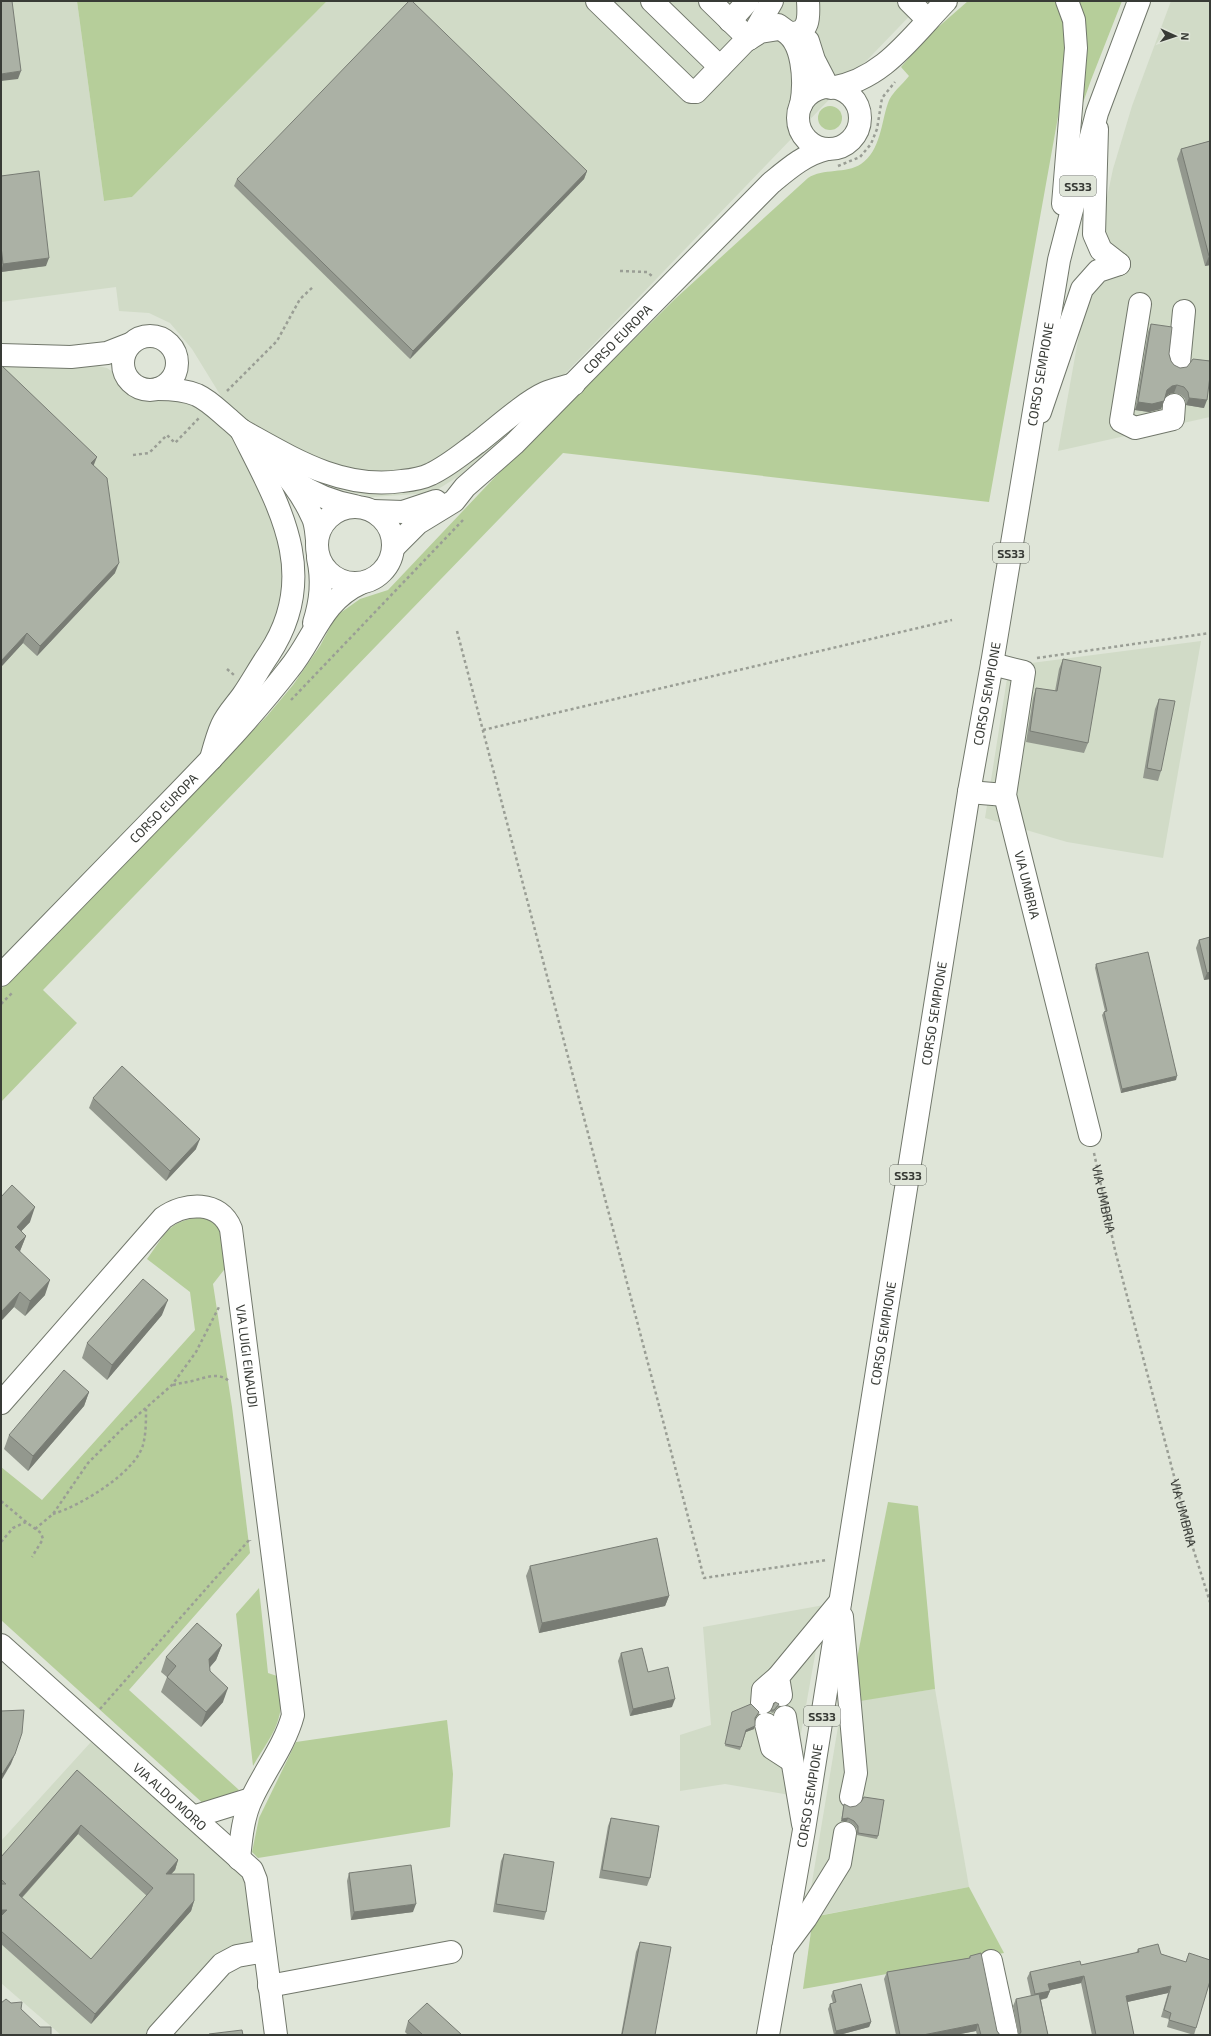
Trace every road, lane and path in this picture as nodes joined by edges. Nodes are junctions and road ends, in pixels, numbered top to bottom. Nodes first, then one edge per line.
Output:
1 (597, 1) edge
2 (652, 1) edge
3 (710, 1) edge
4 (748, 1) edge
5 (773, 1) edge
6 (909, 1) edge
7 (946, 1) edge
8 (1067, 1) edge
9 (1139, 1) edge
10 (808, 11) edge
11 (928, 20) junction
12 (730, 21) junction
13 (783, 31) junction
14 (748, 39) junction
15 (888, 62) junction
16 (720, 67) junction
17 (829, 88) junction
18 (800, 112) junction
19 (1097, 113) junction
20 (858, 127) junction
21 (827, 149) junction
22 (766, 187) junction
23 (1059, 260) junction
24 (620, 271) dead end
25 (653, 277) dead end
26 (314, 286) dead end
27 (1140, 304) dead end
28 (1184, 310) dead end
29 (130, 344) junction
30 (172, 346) junction
31 (1, 355) edge
32 (71, 358) junction
33 (1179, 363) dead end
34 (131, 382) junction
35 (574, 384) junction
36 (158, 389) junction
37 (212, 404) junction
38 (1174, 405) dead end
39 (241, 430) junction
40 (1030, 442) junction
41 (133, 455) dead end
42 (286, 475) junction
43 (464, 487) junction
44 (364, 508) junction
45 (465, 518) dead end
46 (317, 548) junction
47 (393, 548) junction
48 (361, 583) junction
49 (952, 620) dead end
50 (312, 631) junction
51 (457, 631) dead end
52 (1210, 633) edge
53 (1029, 659) dead end
54 (992, 664) junction
55 (288, 703) dead end
56 (483, 730) junction
57 (211, 759) junction
58 (969, 792) junction
59 (1005, 795) junction
60 (6, 983) edge
61 (1, 1004) edge
62 (1090, 1135) joint
63 (219, 1297) dead end
64 (172, 1385) junction
65 (231, 1387) dead end
66 (1, 1403) edge
67 (146, 1408) junction
68 (1, 1501) edge
69 (53, 1514) junction
70 (26, 1522) junction
71 (35, 1529) junction
72 (1, 1542) edge
73 (251, 1545) dead end
74 (32, 1557) dead end
75 (847, 1557) junction
76 (840, 1602) junction
77 (1210, 1602) edge
78 (1, 1645) edge
79 (773, 1692) dead end
80 (776, 1721) dead end
81 (89, 1724) junction
82 (851, 1797) dead end
83 (251, 1799) junction
84 (193, 1817) junction
85 (804, 1830) junction
86 (845, 1833) dead end
87 (239, 1859) junction
88 (783, 1949) junction
89 (265, 1951) junction
90 (451, 1952) dead end
91 (991, 1961) dead end
92 (269, 1986) junction
93 (158, 2035) edge
94 (276, 2035) edge
95 (768, 2035) edge
96 (1007, 2035) edge

1 - 16 main road
2 - 16 main road
3 - 12 main road
4 - 12 main road
5 - 13 main road, CORSO EUROPA
5 - 14 main road
6 - 11 main road
7 - 11 main road
8 - 23 main road
9 - 19 main road, CORSO SEMPIONE / SS33
10 - 13 main road
10 - 17 main road
11 - 15 main road
12 - 14 main road
13 - 14 main road
13 - 18 main road, CORSO EUROPA
14 - 16 main road
15 - 17 main road
15 - 20 main road
17 - 18 main road
17 - 20 main road
18 - 21 main road
18 - 22 main road, CORSO EUROPA
19 - 23 main road, CORSO SEMPIONE / SS33
19 - 40 main road
20 - 21 main road
21 - 22 main road, CORSO EUROPA
22 - 35 main road, CORSO EUROPA
23 - 40 main road, CORSO SEMPIONE / SS33
24 - 25 path
26 - 37 path
27 - 38 main road
28 - 33 main road
29 - 30 main road
29 - 32 main road
29 - 34 main road
30 - 36 main road
30 - 37 main road
31 - 32 main road
32 - 34 main road
34 - 36 main road
35 - 39 main road
35 - 43 main road, CORSO EUROPA
36 - 37 main road
37 - 39 main road
37 - 41 path
39 - 42 main road
39 - 57 main road
40 - 54 main road, CORSO SEMPIONE / SS33
42 - 44 main road
42 - 46 main road, CORSO EUROPA
43 - 44 main road, CORSO EUROPA
43 - 47 main road, CORSO EUROPA
44 - 46 main road
44 - 47 main road
45 - 55 path
46 - 48 main road
46 - 50 main road, CORSO EUROPA
47 - 48 main road
48 - 50 main road, CORSO EUROPA
49 - 56 path
50 - 57 main road, CORSO EUROPA
51 - 56 path
52 - 53 path
54 - 58 main road, CORSO SEMPIONE / SS33
54 - 59 main road
56 - 75 path
57 - 60 main road, CORSO EUROPA
58 - 59 main road
58 - 75 main road, CORSO SEMPIONE / SS33
59 - 62 main road, VIA UMBRIA
60 - 61 path
62 - 77 path, VIA UMBRIA
63 - 64 path
64 - 65 path
64 - 67 path
66 - 83 main road, VIA LUIGI EINAUDI
67 - 69 path
67 - 69 path
68 - 70 path
69 - 71 path
70 - 71 path
70 - 72 path
71 - 74 path
73 - 81 path
75 - 76 main road, CORSO SEMPIONE / SS33
76 - 79 main road
76 - 82 main road
76 - 85 main road, CORSO SEMPIONE / SS33
78 - 81 main road, VIA ALDO MORO
80 - 85 main road
81 - 84 main road, VIA ALDO MORO
83 - 84 main road
83 - 87 main road, VIA LUIGI EINAUDI
84 - 87 main road, VIA ALDO MORO
85 - 88 main road, CORSO SEMPIONE / SS33
86 - 88 main road
87 - 89 main road, VIA ALDO MORO
88 - 95 main road, CORSO SEMPIONE / SS33
89 - 92 main road, VIA ALDO MORO
89 - 93 main road
90 - 92 main road
91 - 96 main road
92 - 94 main road, VIA ALDO MORO

